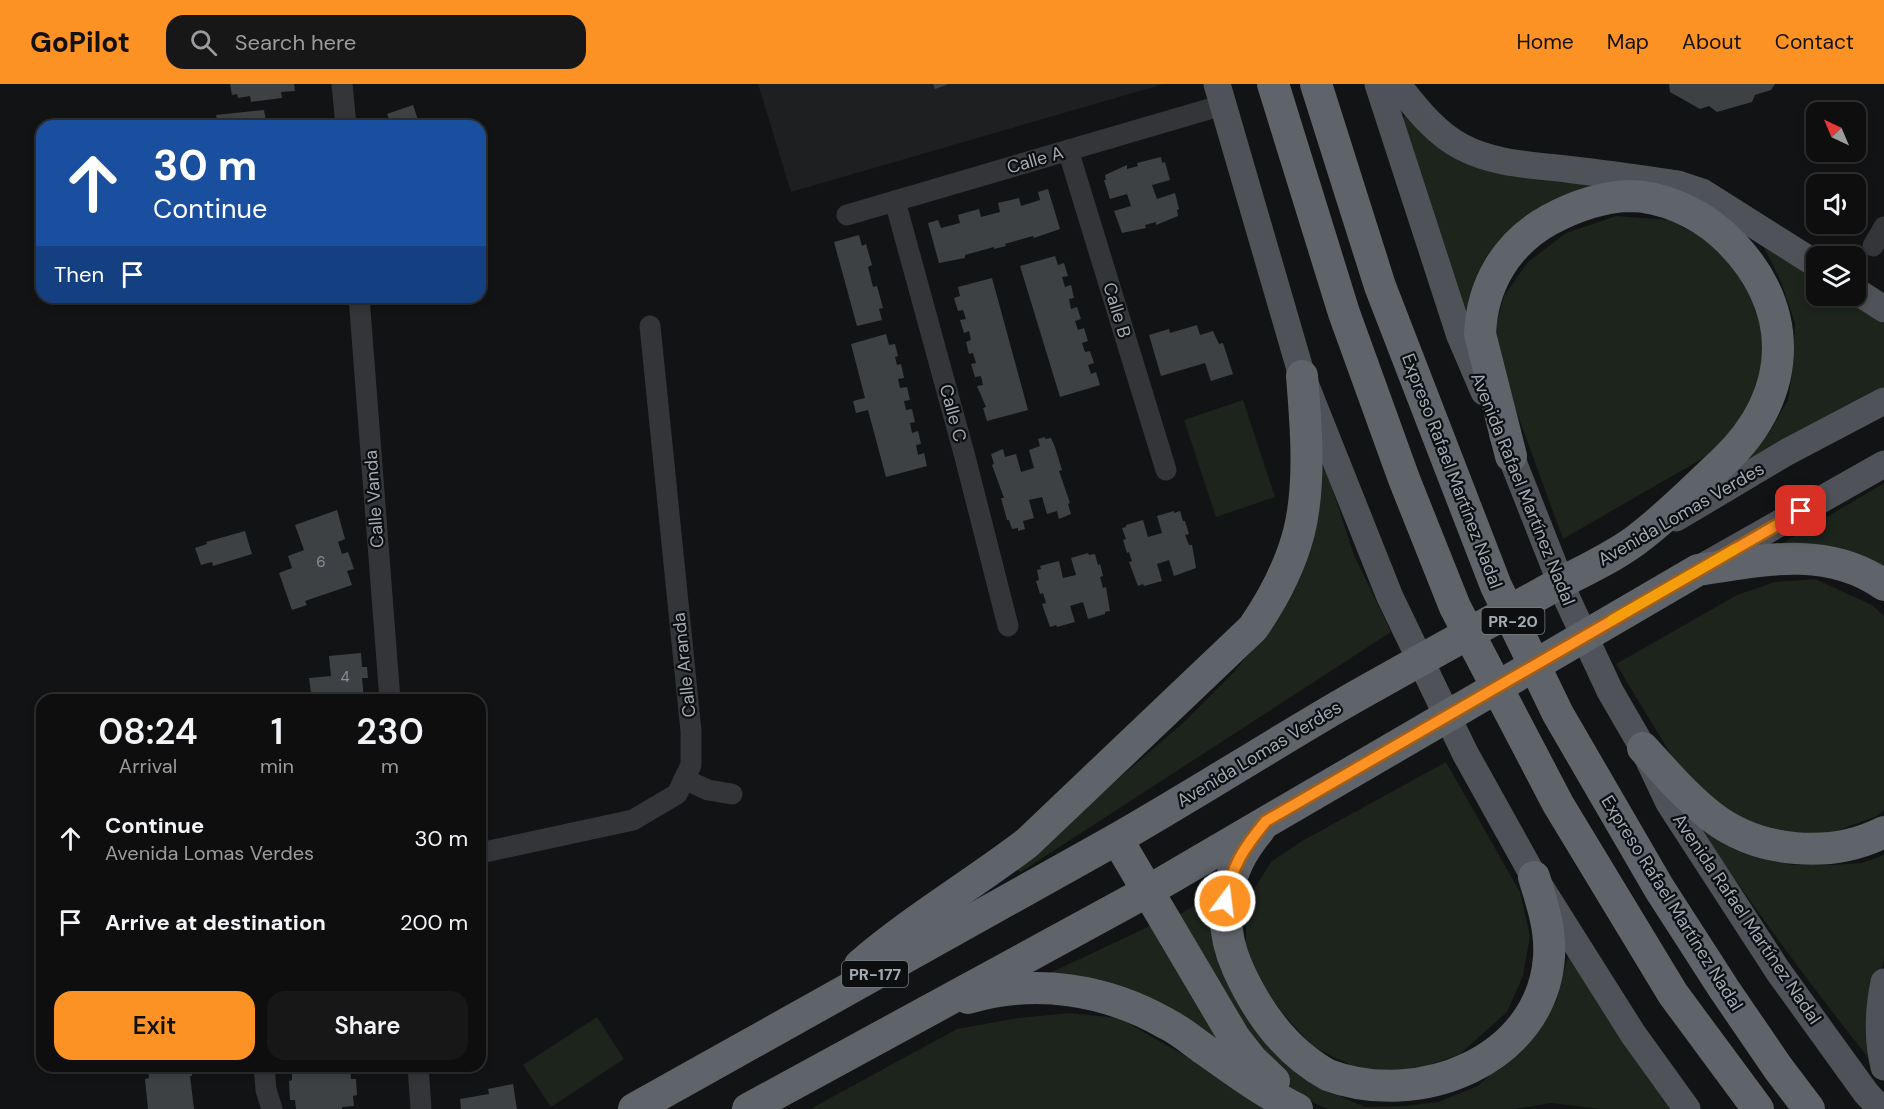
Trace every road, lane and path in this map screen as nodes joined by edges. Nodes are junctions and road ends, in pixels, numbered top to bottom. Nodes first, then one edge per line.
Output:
1 (342, 84) edge
2 (1273, 84) edge
3 (1316, 84) edge
4 (1378, 84) edge
5 (1397, 84) edge
6 (1220, 94) edge
7 (345, 120) edge
8 (1068, 150) junction
9 (895, 201) junction
10 (847, 215) dead end
11 (1884, 227) edge
12 (1873, 246) dead end
13 (1806, 258) edge
14 (1866, 297) edge
15 (359, 303) edge
16 (1884, 309) edge
17 (650, 326) dead end
18 (1302, 376) junction
19 (1884, 401) edge
20 (1511, 456) junction
21 (1884, 464) edge
22 (1166, 470) dead end
23 (1629, 544) junction
24 (1698, 570) junction
25 (1884, 585) edge
26 (1008, 626) dead end
27 (390, 694) edge
28 (1643, 748) junction
29 (684, 779) junction
30 (732, 794) dead end
31 (1266, 821) junction
32 (1884, 832) edge
33 (1117, 839) junction
34 (486, 852) edge
35 (1534, 877) junction
36 (1148, 891) junction
37 (1884, 982) edge
38 (927, 1011) junction
39 (807, 1012) junction
40 (1884, 1067) edge
41 (264, 1072) edge
42 (419, 1072) edge
43 (272, 1109) edge
44 (422, 1109) edge
45 (634, 1109) edge
46 (748, 1109) edge
47 (1300, 1109) edge
48 (1687, 1109) edge
49 (1758, 1109) edge
50 (1809, 1109) edge
51 (1881, 1109) edge

1 - 7 street
2 - 49 highway, PR-20
3 - 50 highway, Expreso Rafael Martínez Nadal / PR-20
4 - 20 main road, Avenida Rafael Martínez Nadal
5 - 13 main road
6 - 8 street, Calle A
6 - 18 main road
8 - 9 street, Calle A
8 - 22 street, Calle B
9 - 10 street, Calle A
9 - 26 street, Calle C
11 - 12 street
14 - 16 main road
15 - 27 street, Calle Vanda
17 - 29 street, Calle Aranda
18 - 35 main road
18 - 39 highway
19 - 23 main road, Avenida Lomas Verdes / PR-177
20 - 23 highway
20 - 28 main road, Avenida Rafael Martínez Nadal
21 - 24 main road
23 - 33 highway, Avenida Lomas Verdes / PR-177
24 - 25 highway
24 - 31 highway
28 - 32 highway
28 - 51 main road, Avenida Rafael Martínez Nadal
29 - 30 street
29 - 34 street, Calle Aranda
31 - 35 highway
31 - 36 highway
33 - 36 highway
33 - 39 highway, Avenida Lomas Verdes / PR-177
35 - 48 main road
36 - 38 highway
36 - 47 highway
37 - 40 main road
38 - 46 highway
38 - 47 highway
39 - 45 highway, Avenida Lomas Verdes / PR-177
41 - 43 street
42 - 44 street

